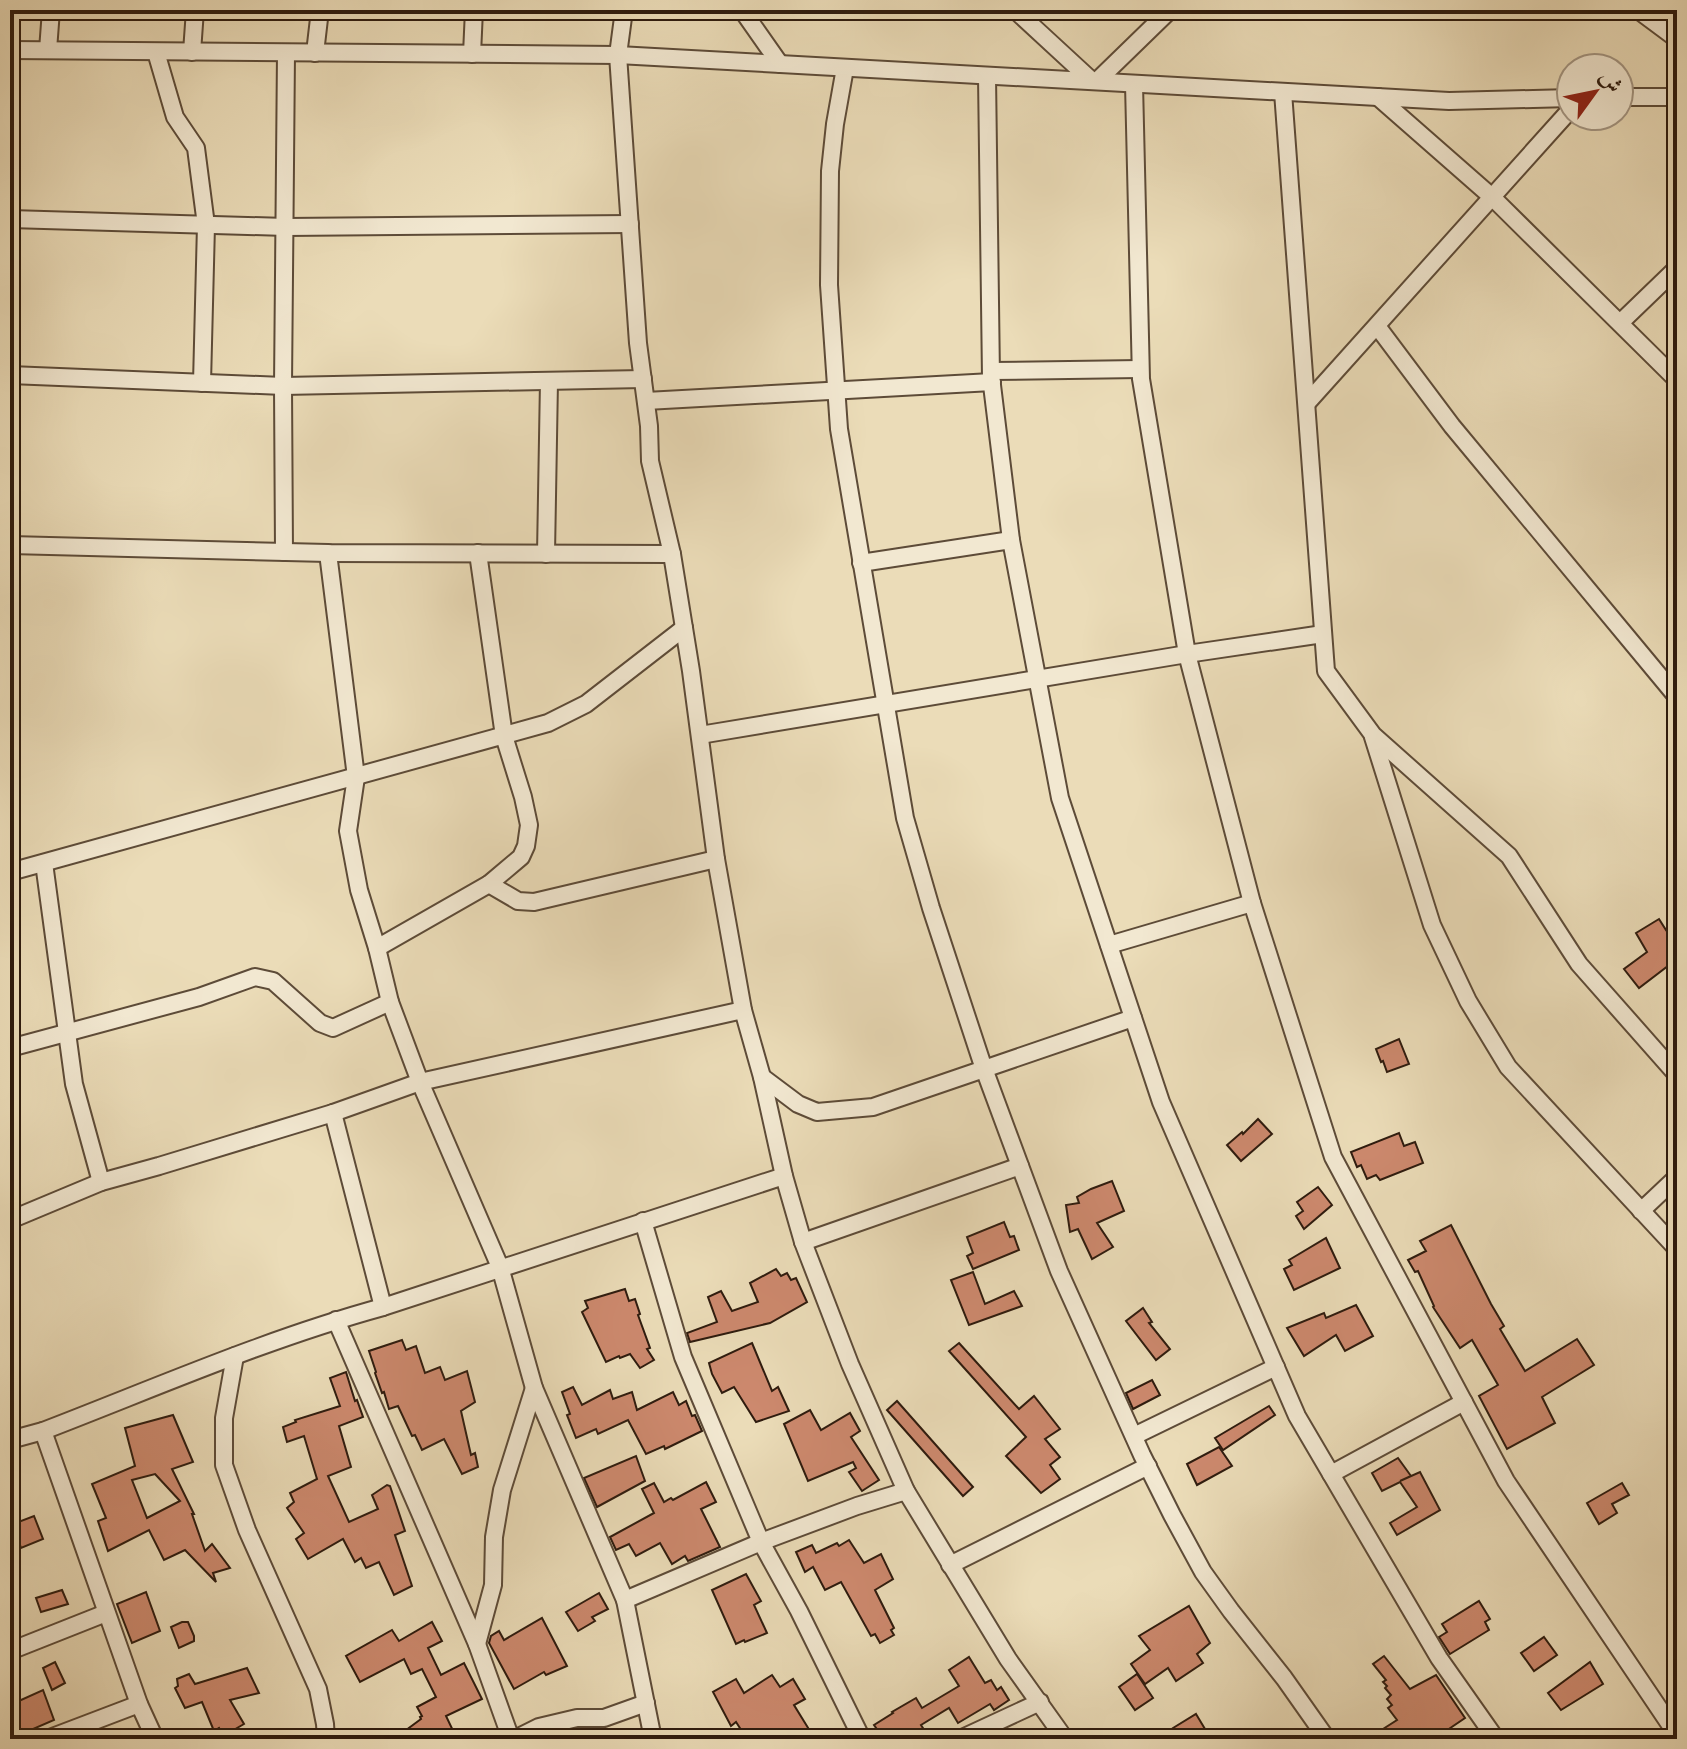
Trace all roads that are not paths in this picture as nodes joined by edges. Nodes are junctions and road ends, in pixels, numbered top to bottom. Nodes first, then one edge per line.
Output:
1 (51, 10) edge
2 (195, 10) edge
3 (320, 10) edge
4 (474, 10) edge
5 (624, 10) edge
6 (742, 10) edge
7 (1015, 10) edge
8 (1170, 10) edge
9 (1638, 10) edge
10 (1677, 39) edge
11 (10, 50) edge
12 (48, 50) junction
13 (156, 52) junction
14 (192, 52) junction
15 (286, 53) junction
16 (315, 53) junction
17 (472, 54) junction
18 (618, 55) junction
19 (780, 64) junction
20 (845, 68) junction
21 (987, 76) junction
22 (1095, 81) junction
23 (1134, 84) junction
24 (1283, 92) junction
25 (1378, 97) junction
26 (1635, 97) edge
27 (1677, 97) edge
28 (1555, 98) edge
29 (1555, 127) edge
30 (1492, 197) junction
31 (10, 219) edge
32 (630, 224) junction
33 (206, 225) junction
34 (286, 227) junction
35 (1677, 268) edge
36 (1620, 323) junction
37 (1377, 326) junction
38 (1140, 369) junction
39 (10, 375) edge
40 (991, 376) junction
41 (643, 379) junction
42 (1677, 380) edge
43 (549, 381) junction
44 (202, 383) junction
45 (283, 386) junction
46 (836, 391) junction
47 (646, 401) junction
48 (1307, 403) junction
49 (1011, 540) junction
50 (10, 545) edge
51 (284, 552) junction
52 (328, 553) junction
53 (478, 553) junction
54 (546, 554) junction
55 (672, 554) junction
56 (861, 563) junction
57 (684, 628) junction
58 (1323, 634) junction
59 (1187, 654) junction
60 (1037, 679) junction
61 (1677, 697) edge
62 (885, 704) junction
63 (700, 735) junction
64 (1373, 735) junction
65 (504, 736) junction
66 (356, 777) junction
67 (716, 859) junction
68 (44, 863) junction
69 (10, 872) edge
70 (489, 884) junction
71 (1252, 903) junction
72 (1109, 945) junction
73 (377, 948) junction
74 (390, 1002) junction
75 (743, 1010) junction
76 (1133, 1018) junction
77 (68, 1032) junction
78 (10, 1048) edge
79 (983, 1069) junction
80 (1677, 1075) edge
81 (762, 1077) junction
82 (420, 1082) junction
83 (333, 1113) junction
84 (1020, 1166) junction
85 (784, 1176) junction
86 (1677, 1177) edge
87 (101, 1182) junction
88 (1641, 1211) junction
89 (10, 1220) edge
90 (643, 1221) junction
91 (803, 1242) junction
92 (1677, 1249) edge
93 (500, 1267) junction
94 (383, 1307) junction
95 (336, 1320) junction
96 (235, 1356) junction
97 (1276, 1367) junction
98 (534, 1388) junction
99 (1464, 1402) junction
100 (43, 1431) junction
101 (1134, 1436) junction
102 (10, 1440) edge
103 (1148, 1466) junction
104 (1331, 1474) junction
105 (906, 1491) junction
106 (761, 1542) junction
107 (950, 1565) junction
108 (625, 1600) junction
109 (106, 1613) junction
110 (477, 1644) junction
111 (10, 1651) edge
112 (1040, 1702) junction
113 (646, 1703) junction
114 (139, 1704) junction
115 (1677, 1735) edge
116 (47, 1739) edge
117 (155, 1739) edge
118 (326, 1739) edge
119 (513, 1739) edge
120 (653, 1739) edge
121 (862, 1739) edge
122 (960, 1739) edge
123 (1065, 1739) edge
124 (1327, 1739) edge
125 (1496, 1739) edge

1 - 12 street
2 - 14 street
3 - 16 street
4 - 17 street
5 - 18 street
6 - 19 street
7 - 22 street
8 - 22 street
9 - 10 street
11 - 12 street
12 - 13 street
13 - 14 street
13 - 33 street
14 - 15 street
15 - 16 street
15 - 34 street
16 - 17 street
17 - 18 street
18 - 19 street
18 - 32 street
19 - 20 street
20 - 21 street
20 - 46 street
21 - 22 street
21 - 40 street
22 - 23 street
23 - 24 street
23 - 38 street
24 - 25 street
24 - 48 street
25 - 28 street
25 - 30 street
26 - 27 street
29 - 30 street
30 - 36 street
30 - 37 street
31 - 33 street
32 - 34 street
32 - 41 street
33 - 34 street
33 - 44 street
34 - 45 street
35 - 36 street
36 - 42 street
37 - 48 street
37 - 61 street
38 - 40 street
38 - 59 street
39 - 44 street
40 - 46 street
40 - 49 street
41 - 43 street
41 - 47 street
43 - 45 street
43 - 54 street
44 - 45 street
45 - 51 street
46 - 47 street
46 - 56 street
47 - 55 street
48 - 58 street
49 - 56 street
49 - 60 street
50 - 51 street
51 - 52 street
52 - 53 street
52 - 66 street
53 - 54 street
53 - 65 street
54 - 55 street
55 - 57 street
56 - 62 street
57 - 63 street
57 - 65 street
58 - 59 street
58 - 64 street
59 - 60 street
59 - 71 street
60 - 62 street
60 - 72 street
62 - 63 street
62 - 79 street
63 - 67 street
64 - 80 street
64 - 88 street
65 - 66 street
65 - 70 street
66 - 68 street
66 - 73 street
67 - 70 street
67 - 75 street
68 - 69 street
68 - 77 street
70 - 73 street
71 - 72 street
71 - 99 street
72 - 76 street
73 - 74 street
74 - 77 street
74 - 82 street
75 - 81 street
75 - 82 street
76 - 79 street
76 - 97 street
77 - 78 street
77 - 87 street
79 - 81 street
79 - 84 street
81 - 85 street
82 - 83 street
82 - 93 street
83 - 87 street
83 - 94 street
84 - 91 street
84 - 101 street
85 - 90 street
85 - 91 street
86 - 88 street
87 - 89 street
88 - 92 street
90 - 93 street
90 - 106 street
91 - 105 street
93 - 94 street
93 - 98 street
94 - 95 street
95 - 96 street
95 - 110 street
96 - 100 street
96 - 118 street
97 - 101 street
97 - 104 street
98 - 108 street
98 - 110 street
99 - 104 street
99 - 115 street
100 - 102 street
100 - 109 street
101 - 103 street
103 - 107 street
103 - 124 street
104 - 125 street
105 - 106 street
105 - 107 street
106 - 108 street
106 - 121 street
107 - 112 street
108 - 113 street
109 - 111 street
109 - 114 street
110 - 119 street
112 - 122 street
112 - 123 street
113 - 119 street
113 - 120 street
114 - 116 street
114 - 117 street

